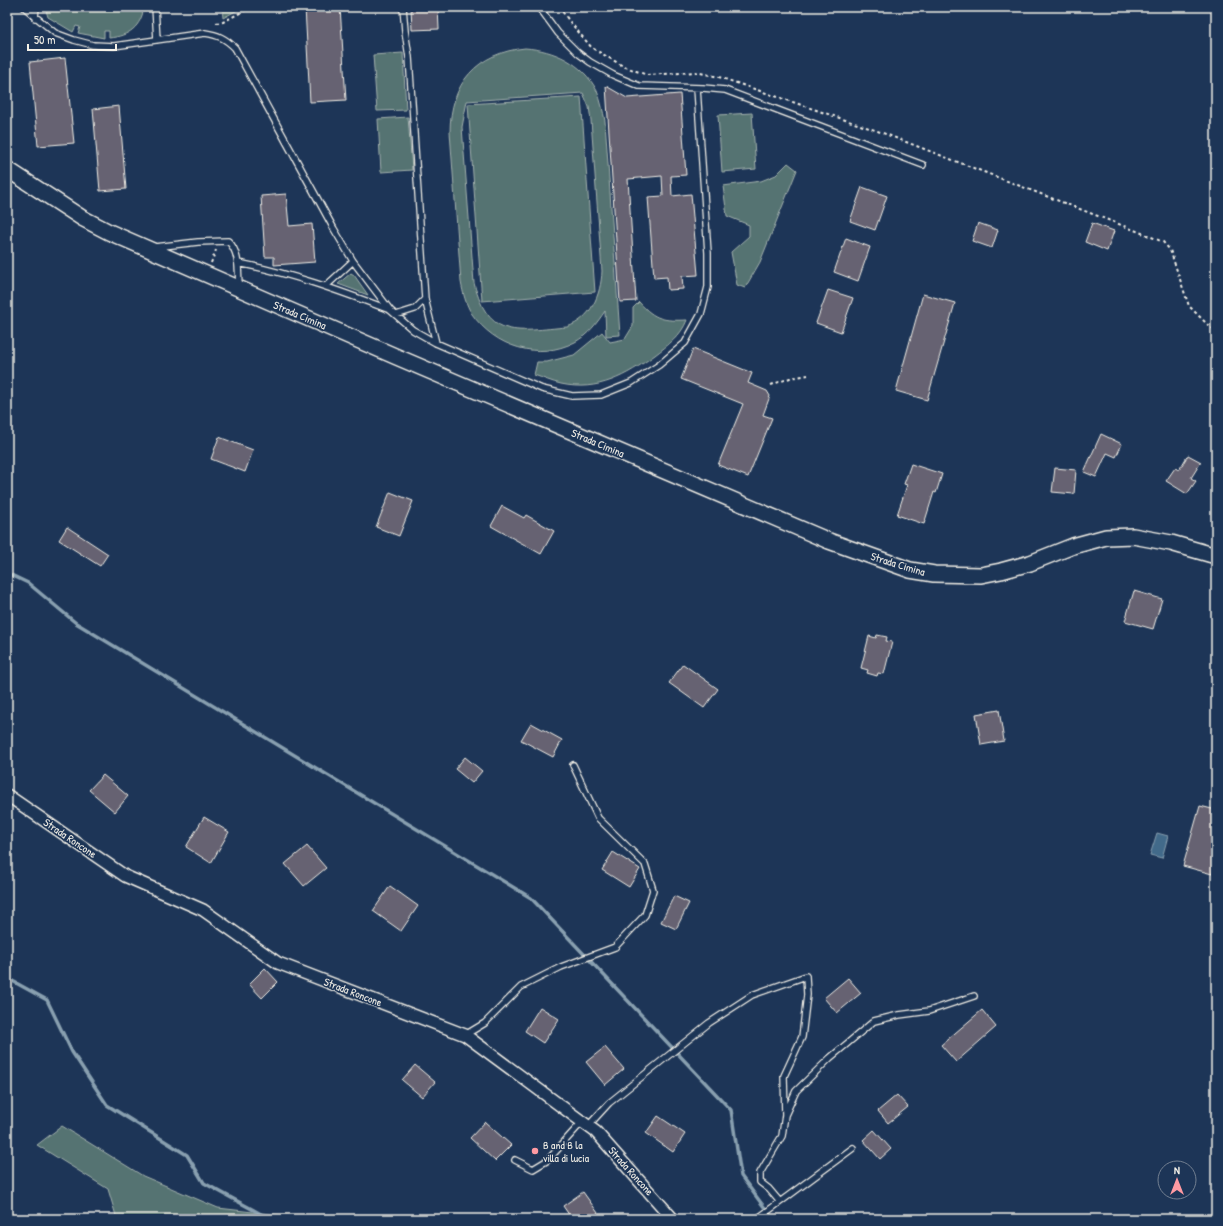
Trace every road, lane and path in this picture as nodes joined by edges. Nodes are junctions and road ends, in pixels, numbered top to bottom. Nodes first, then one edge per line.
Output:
1 (24, 7) edge
2 (36, 7) edge
3 (155, 7) edge
4 (251, 7) edge
5 (403, 7) edge
6 (540, 7) edge
7 (36, 18) junction
8 (216, 23) dead end
9 (157, 40) junction
10 (697, 88) junction
11 (923, 165) dead end
12 (7, 169) edge
13 (220, 241) junction
14 (147, 248) junction
15 (354, 261) junction
16 (238, 263) junction
17 (207, 275) junction
18 (326, 286) junction
19 (239, 289) junction
20 (425, 299) junction
21 (390, 310) junction
22 (396, 315) junction
23 (436, 343) junction
24 (808, 374) dead end
25 (771, 385) dead end
26 (1216, 556) edge
27 (573, 765) dead end
28 (7, 795) edge
29 (974, 996) dead end
30 (466, 1035) junction
31 (785, 1116) junction
32 (585, 1124) junction
33 (853, 1148) dead end
34 (515, 1160) dead end
35 (780, 1202) junction
36 (673, 1219) edge
37 (757, 1219) edge

1 - 7 lane
2 - 7 lane
3 - 9 lane
4 - 8 path
5 - 20 lane
6 - 10 lane
7 - 9 lane
9 - 15 lane
10 - 11 lane
10 - 23 lane
12 - 14 main road, Strada Cimina
13 - 14 lane
13 - 16 lane
13 - 17 path
14 - 17 main road, Strada Cimina
15 - 18 lane
15 - 21 lane
16 - 18 lane
16 - 19 lane
17 - 19 main road, Strada Cimina
18 - 21 lane
19 - 26 main road, Strada Cimina
20 - 22 lane
20 - 23 lane
21 - 22 lane
22 - 23 lane
24 - 25 path
27 - 30 lane
28 - 30 street, Strada Roncone
29 - 31 lane
30 - 32 street, Strada Roncone
31 - 32 lane
31 - 35 lane
32 - 34 lane
32 - 36 street, Strada Roncone
33 - 35 lane
35 - 37 lane

